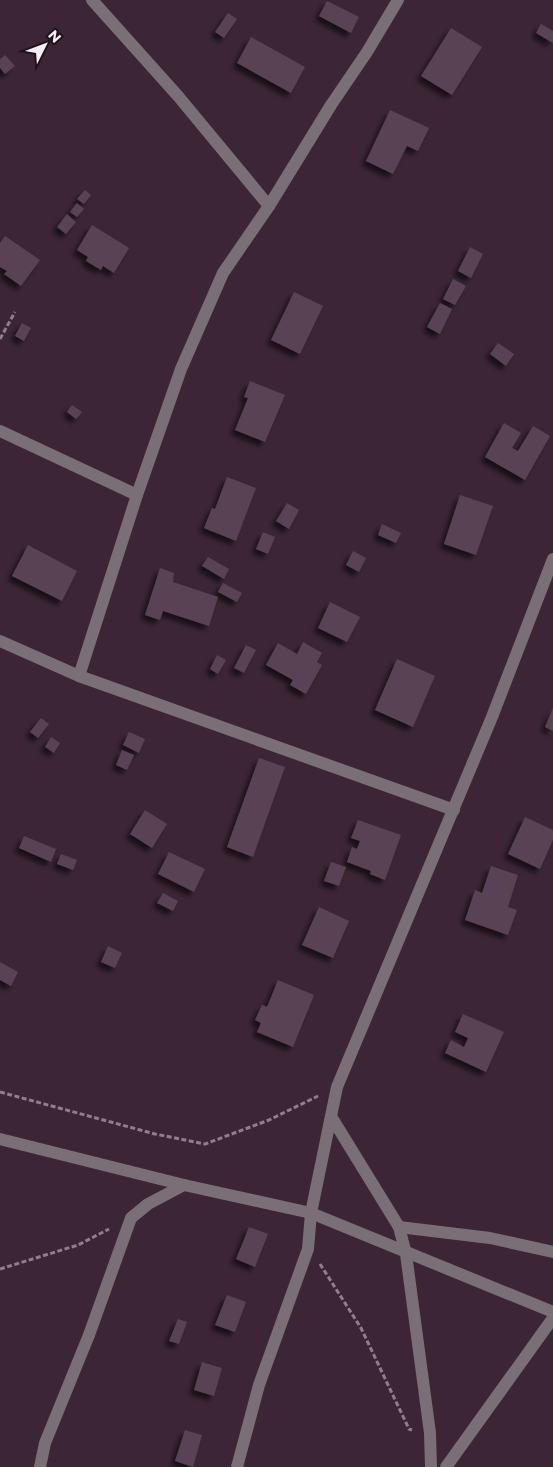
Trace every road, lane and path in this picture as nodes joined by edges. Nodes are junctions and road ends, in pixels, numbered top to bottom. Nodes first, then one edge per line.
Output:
1 (92, 0) edge
2 (398, 0) edge
3 (269, 206) junction
4 (15, 312) dead end
5 (0, 339) edge
6 (0, 431) edge
7 (137, 495) junction
8 (553, 559) edge
9 (0, 641) edge
10 (79, 676) junction
11 (454, 810) junction
12 (337, 1087) junction
13 (0, 1092) edge
14 (332, 1118) junction
15 (0, 1139) edge
16 (184, 1185) junction
17 (311, 1213) junction
18 (131, 1218) junction
19 (399, 1227) junction
20 (308, 1249) junction
21 (553, 1252) edge
22 (406, 1254) junction
23 (0, 1269) edge
24 (553, 1312) edge
25 (553, 1318) edge
26 (430, 1433) junction
27 (40, 1467) edge
28 (237, 1467) edge
29 (432, 1467) edge
30 (446, 1467) edge

1 - 3 street
2 - 3 street
3 - 7 street
4 - 5 path
6 - 7 street
7 - 10 street
8 - 11 street
9 - 10 street
10 - 11 street
11 - 12 street
12 - 13 path
12 - 14 street
14 - 17 street
14 - 19 street
15 - 16 street
16 - 17 street
16 - 18 street
17 - 20 street
17 - 22 street
18 - 23 path
18 - 27 street
19 - 21 street
19 - 22 street
20 - 26 path
20 - 28 street
22 - 24 street
22 - 26 street
25 - 30 street
26 - 29 street

